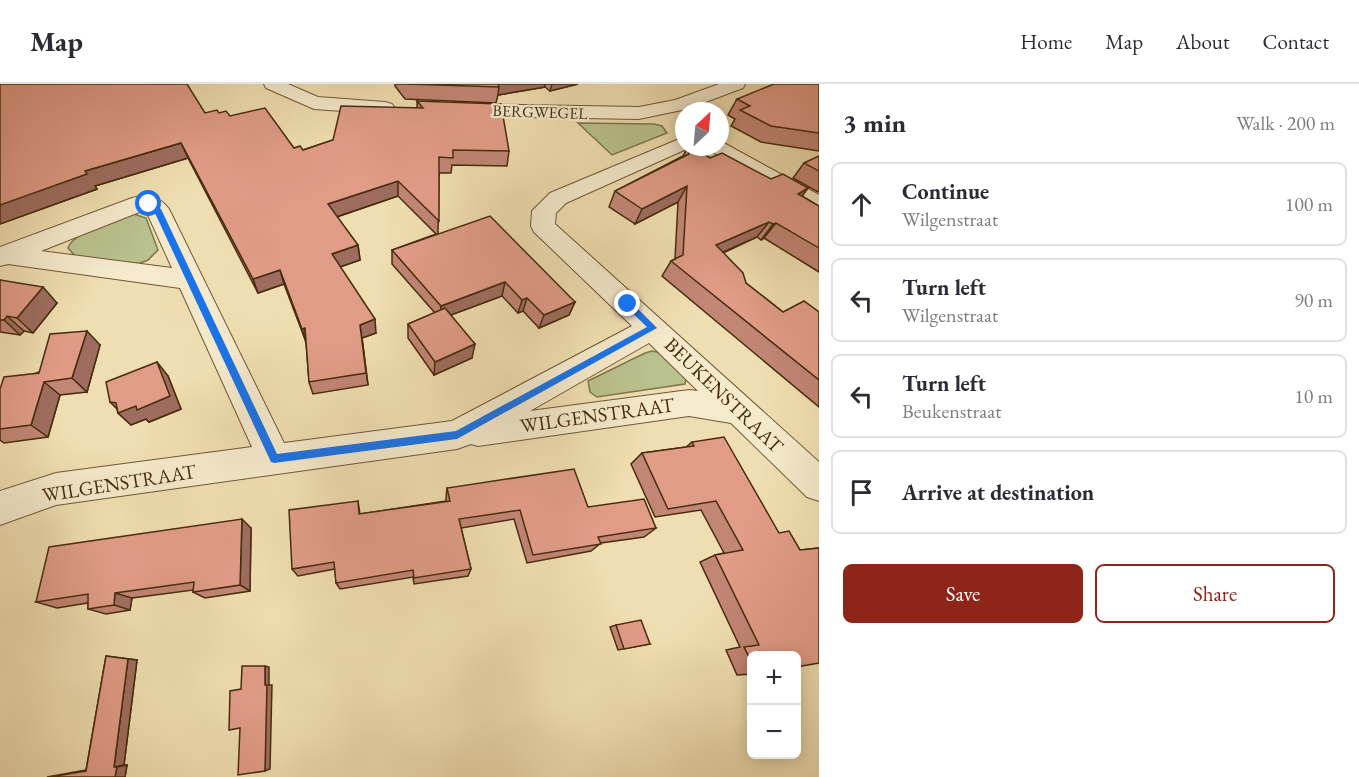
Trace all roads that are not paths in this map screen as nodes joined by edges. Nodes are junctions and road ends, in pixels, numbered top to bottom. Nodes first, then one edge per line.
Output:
1 (273, 84) edge
2 (736, 84) edge
3 (402, 108) edge
4 (438, 109) edge
5 (665, 110) junction
6 (675, 119) edge
7 (675, 147) edge
8 (729, 153) edge
9 (819, 205) edge
10 (3, 256) edge
11 (191, 280) junction
12 (653, 328) junction
13 (737, 410) junction
14 (457, 435) junction
15 (274, 459) junction
16 (819, 485) edge
17 (0, 508) edge

1 - 3 street
2 - 5 street, BERGWEGEL
4 - 5 street, BERGWEGEL
5 - 6 street
7 - 12 street, BEUKENSTRAAT
8 - 9 street
10 - 11 street
10 - 11 street
11 - 15 street
12 - 13 street, BEUKENSTRAAT
12 - 14 street, WILGENSTRAAT
13 - 14 street, WILGENSTRAAT
13 - 16 street, BEUKENSTRAAT
14 - 15 street, WILGENSTRAAT
15 - 17 street, WILGENSTRAAT

